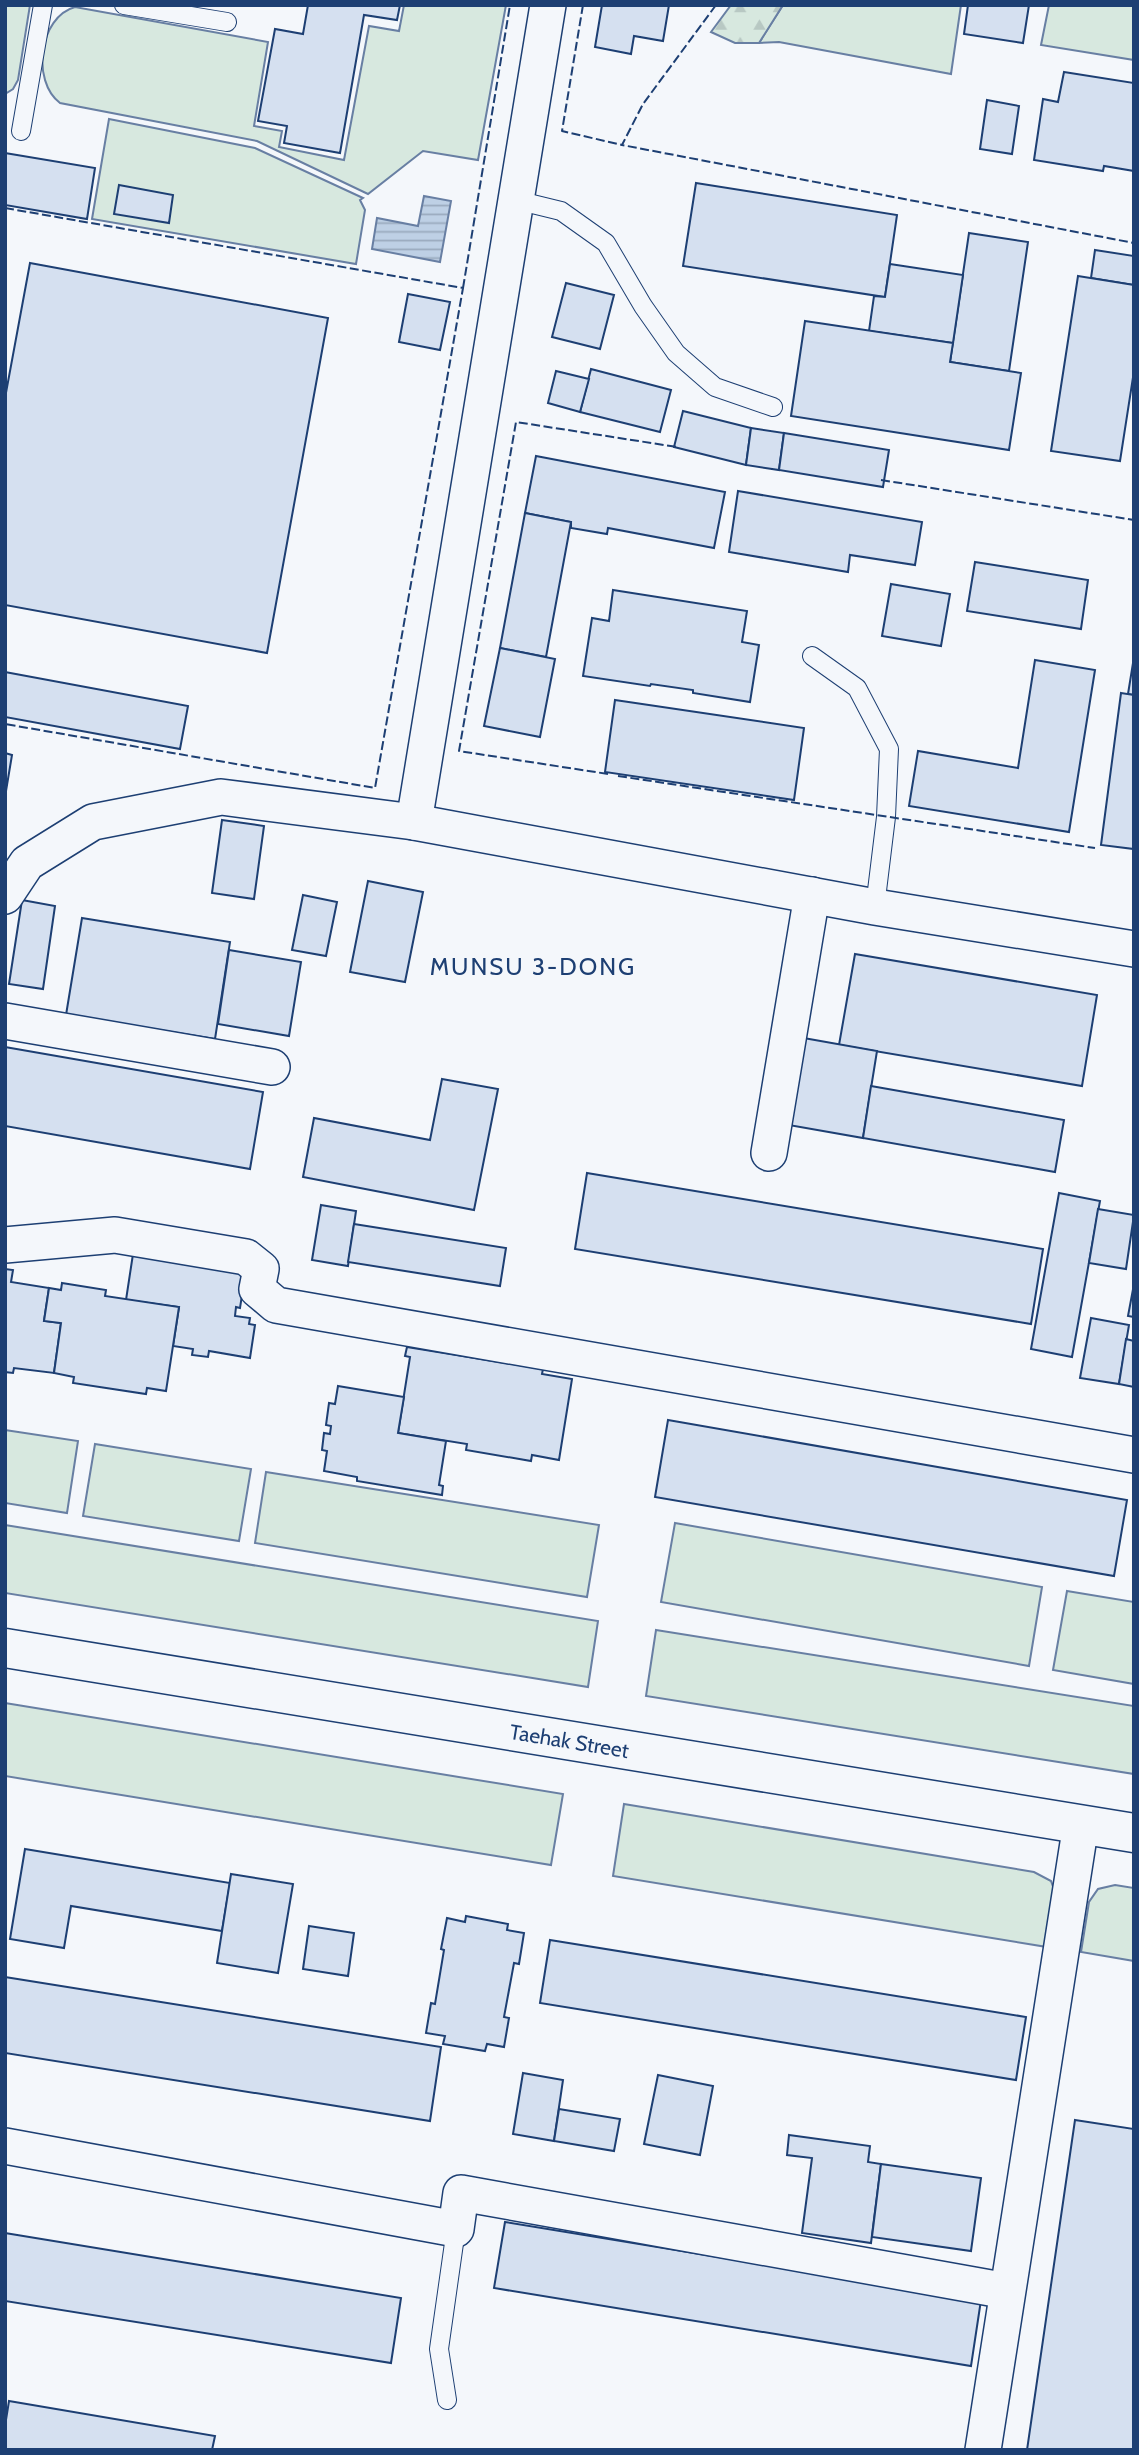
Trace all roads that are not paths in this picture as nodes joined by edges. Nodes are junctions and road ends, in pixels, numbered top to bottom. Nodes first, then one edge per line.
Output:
1 (43, 5) edge
2 (124, 5) edge
3 (548, 5) edge
4 (227, 22) dead end
5 (21, 131) dead end
6 (516, 200) junction
7 (773, 407) dead end
8 (812, 656) dead end
9 (414, 822) junction
10 (812, 895) junction
11 (5, 896) edge
12 (876, 907) junction
13 (1134, 949) edge
14 (5, 1021) edge
15 (272, 1067) dead end
16 (769, 1153) dead end
17 (5, 1245) edge
18 (1134, 1455) edge
19 (5, 1648) edge
20 (1081, 1824) junction
21 (1134, 1833) edge
22 (5, 2146) edge
23 (456, 2229) junction
24 (1007, 2291) junction
25 (447, 2400) dead end
26 (983, 2450) edge

1 - 5 lane
2 - 4 lane
3 - 6 street
6 - 7 lane
6 - 9 street
8 - 12 lane
9 - 10 street
9 - 11 street
10 - 12 street
10 - 16 street
12 - 13 street
14 - 15 street
17 - 18 street
19 - 20 main road, Taehak Street
20 - 21 main road, Taehak Street
20 - 24 street
22 - 23 street
23 - 24 street
23 - 25 lane
24 - 26 street

